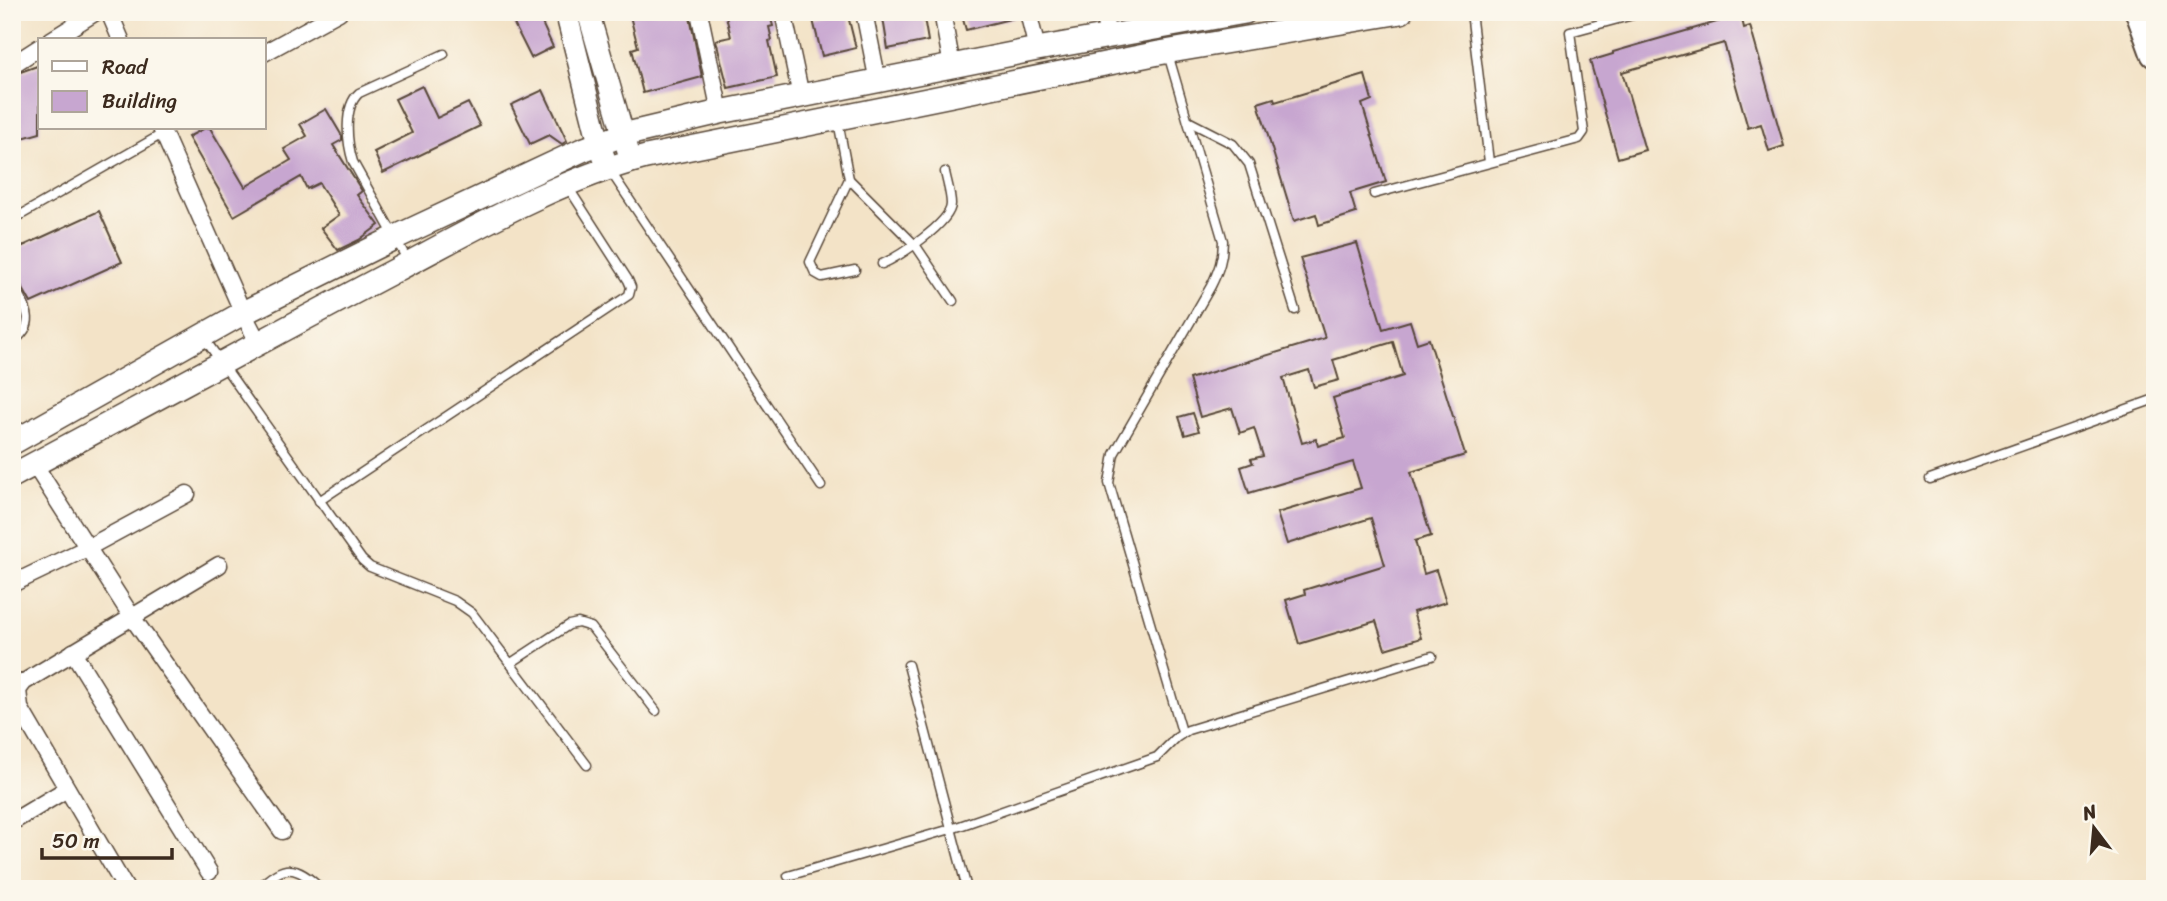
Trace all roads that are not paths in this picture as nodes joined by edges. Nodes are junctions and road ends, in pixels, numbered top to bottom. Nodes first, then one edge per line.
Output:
1 (96, 12) edge
2 (108, 12) edge
3 (339, 12) edge
4 (566, 12) edge
5 (588, 12) edge
6 (699, 12) edge
7 (783, 12) edge
8 (864, 12) edge
9 (942, 12) edge
10 (1028, 12) edge
11 (1103, 12) edge
12 (1245, 12) edge
13 (1401, 12) edge
14 (1471, 12) edge
15 (1644, 12) edge
16 (2140, 12) edge
17 (1176, 19) edge
18 (1108, 36) junction
19 (54, 38) edge
20 (120, 38) edge
21 (38, 48) edge
22 (1037, 48) junction
23 (1167, 51) junction
24 (266, 52) edge
25 (2155, 53) edge
26 (444, 54) dead end
27 (12, 65) edge
28 (952, 66) junction
29 (878, 82) junction
30 (800, 96) junction
31 (720, 112) junction
32 (837, 118) junction
33 (1188, 121) junction
34 (162, 130) edge
35 (623, 135) junction
36 (599, 143) junction
37 (631, 161) junction
38 (1489, 162) junction
39 (608, 168) junction
40 (944, 172) dead end
41 (849, 179) junction
42 (566, 185) junction
43 (1374, 194) dead end
44 (12, 220) edge
45 (394, 238) junction
46 (916, 246) junction
47 (409, 263) junction
48 (882, 264) dead end
49 (855, 270) dead end
50 (12, 283) edge
51 (953, 301) dead end
52 (1294, 310) dead end
53 (243, 313) junction
54 (202, 335) junction
55 (12, 342) edge
56 (258, 342) junction
57 (220, 363) junction
58 (2155, 399) edge
59 (12, 443) edge
60 (34, 464) junction
61 (12, 476) edge
62 (1930, 479) dead end
63 (821, 486) dead end
64 (187, 494) dead end
65 (319, 501) junction
66 (87, 548) junction
67 (219, 565) dead end
68 (12, 584) edge
69 (132, 617) junction
70 (73, 652) junction
71 (1432, 656) dead end
72 (511, 663) junction
73 (908, 665) dead end
74 (656, 710) dead end
75 (1182, 733) junction
76 (587, 765) dead end
77 (67, 789) junction
78 (12, 822) edge
79 (951, 830) junction
80 (282, 831) dead end
81 (209, 872) dead end
82 (788, 876) dead end
83 (127, 889) edge
84 (258, 889) edge
85 (321, 889) edge
86 (967, 889) edge

1 - 19 street
2 - 20 street
3 - 24 street
4 - 36 street
5 - 35 street
6 - 31 street
7 - 30 street
8 - 29 street
9 - 28 street
10 - 22 street
11 - 18 street
12 - 17 main road
13 - 23 main road
14 - 38 lane
15 - 38 lane
16 - 25 highway
17 - 18 main road
17 - 23 street
18 - 22 main road
21 - 27 street
22 - 28 main road
23 - 32 main road
23 - 33 lane
26 - 45 lane
28 - 29 main road
29 - 30 main road
30 - 31 main road
31 - 35 main road
32 - 37 main road
32 - 41 lane
33 - 52 lane
33 - 75 lane
34 - 44 lane
34 - 53 street
35 - 36 main road
35 - 37 street
36 - 39 street
36 - 45 main road
37 - 39 main road
38 - 43 lane
39 - 42 main road
39 - 63 lane
40 - 46 lane
41 - 46 lane
41 - 49 lane
42 - 47 main road
42 - 65 lane
45 - 47 lane
45 - 53 main road
46 - 48 lane
46 - 51 lane
47 - 56 main road
50 - 55 lane
53 - 54 main road
53 - 56 street
54 - 57 lane
54 - 59 main road
56 - 57 main road
57 - 60 main road
57 - 65 lane
58 - 62 lane
60 - 61 main road
60 - 66 street
64 - 66 street
65 - 72 lane
66 - 68 street
66 - 69 street
67 - 69 street
69 - 70 street
69 - 80 street
70 - 77 street
70 - 81 street
71 - 75 lane
72 - 74 lane
72 - 76 lane
73 - 79 lane
75 - 79 lane
77 - 78 street
77 - 83 street
79 - 82 lane
79 - 86 lane
84 - 85 lane

